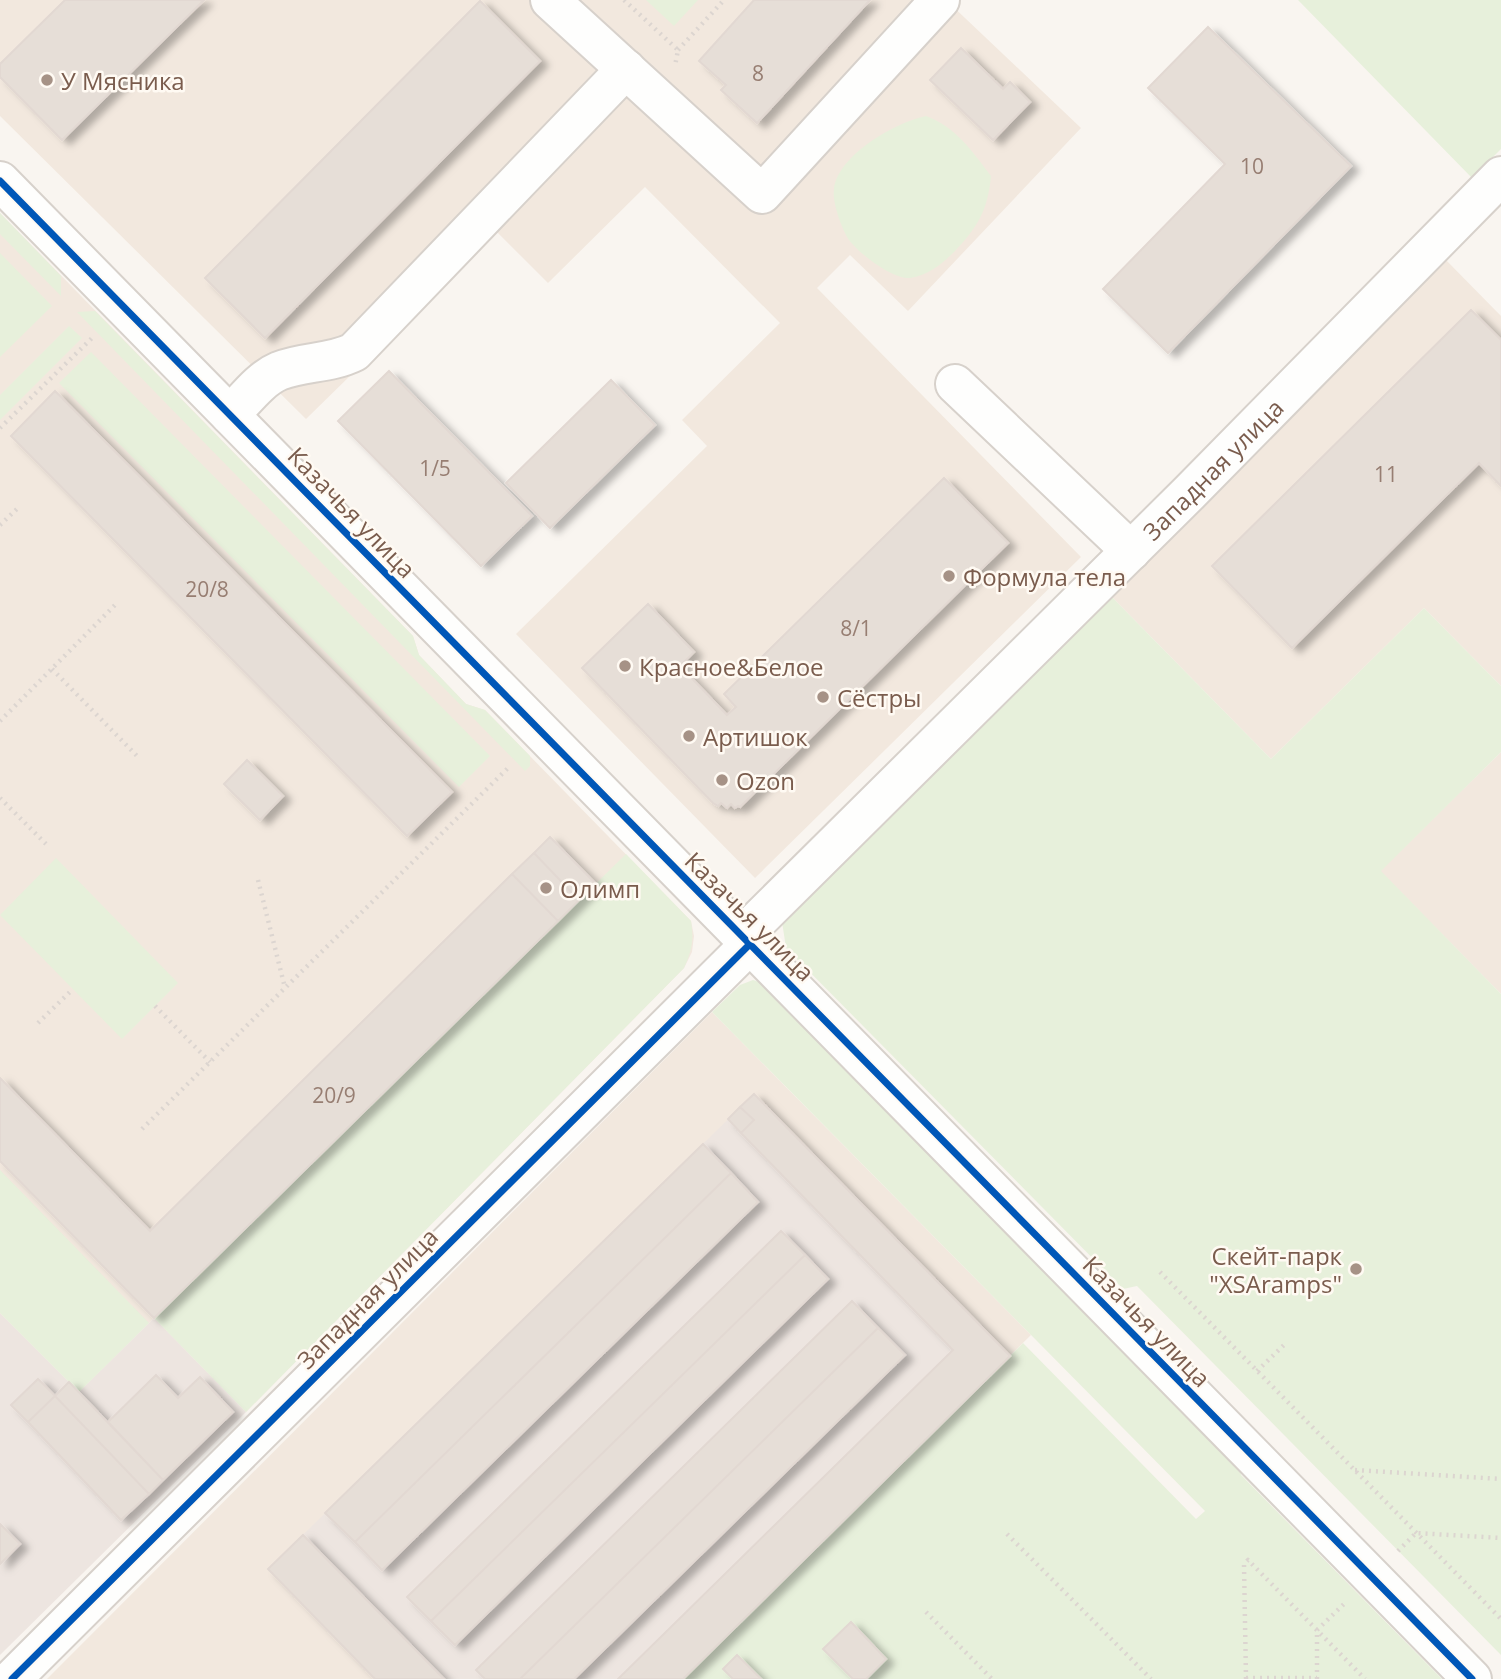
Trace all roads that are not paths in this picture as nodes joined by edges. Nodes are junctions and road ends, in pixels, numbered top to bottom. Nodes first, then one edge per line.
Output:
1 (550, 0) edge
2 (940, 0) edge
3 (626, 69) junction
4 (1501, 176) edge
5 (0, 181) edge
6 (955, 384) dead end
7 (230, 415) junction
8 (1130, 551) junction
9 (746, 940) junction
10 (12, 1679) edge
11 (1472, 1679) edge

1 - 3 street
2 - 3 street
3 - 7 street
4 - 8 street, Западная улица
5 - 7 street, Казачья улица
6 - 8 street
7 - 9 street, Казачья улица
8 - 9 street, Западная улица
9 - 10 street, Западная улица
9 - 11 street, Казачья улица

